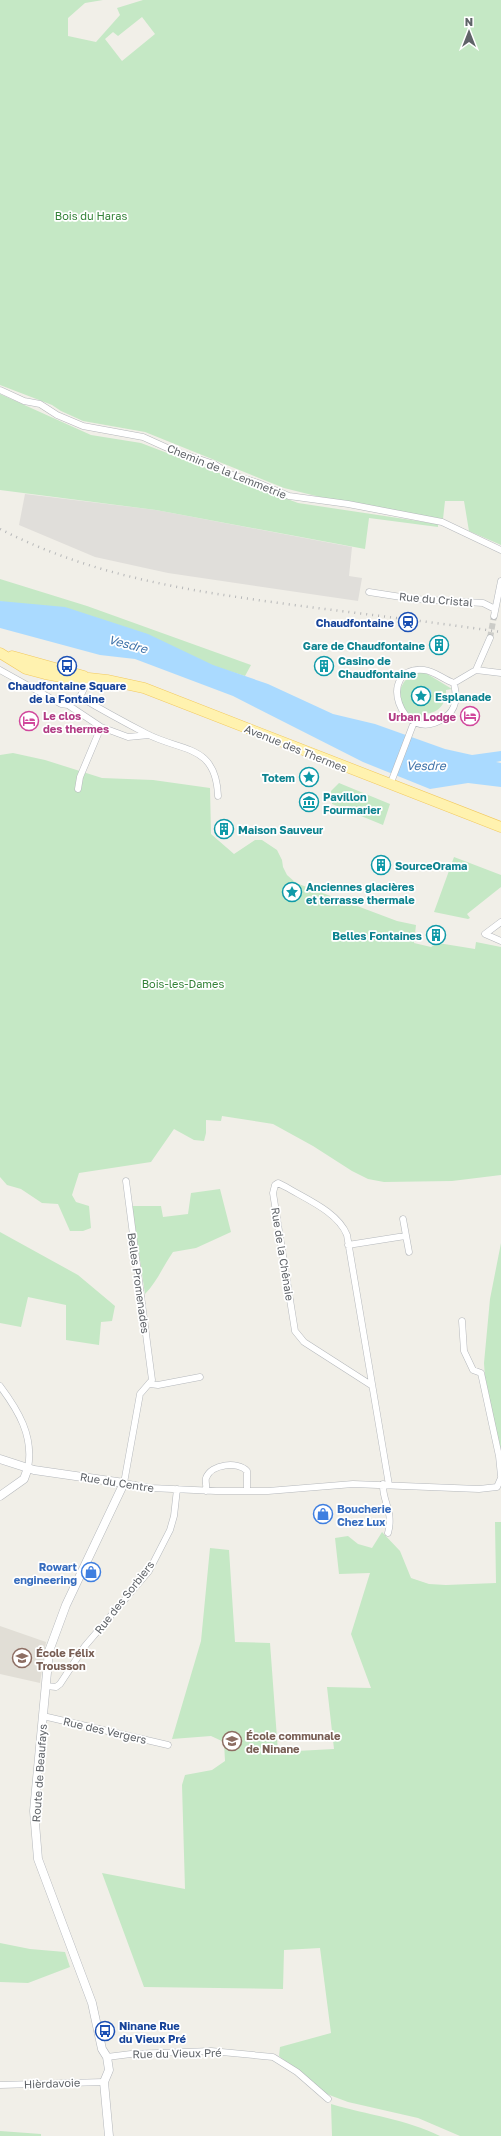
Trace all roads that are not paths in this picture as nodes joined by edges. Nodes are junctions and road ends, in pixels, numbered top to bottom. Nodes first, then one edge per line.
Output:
1 (0, 390) edge
2 (501, 550) edge
3 (501, 581) edge
4 (369, 592) dead end
5 (495, 609) junction
6 (494, 616) tunnel mouth
7 (490, 638) tunnel mouth
8 (0, 653) edge
9 (0, 670) edge
10 (476, 670) junction
11 (501, 673) edge
12 (89, 678) junction
13 (454, 683) junction
14 (80, 697) junction
15 (68, 705) junction
16 (414, 722) junction
17 (101, 727) junction
18 (149, 735) junction
19 (390, 785) junction
20 (78, 789) dead end
21 (218, 796) dead end
22 (501, 827) edge
23 (501, 922) edge
24 (501, 941) edge
25 (126, 1181) dead end
26 (403, 1219) dead end
27 (405, 1236) junction
28 (348, 1246) junction
29 (409, 1252) dead end
30 (462, 1321) dead end
31 (200, 1377) dead end
32 (150, 1384) junction
33 (371, 1385) junction
34 (0, 1386) edge
35 (0, 1459) edge
36 (28, 1468) junction
37 (501, 1477) edge
38 (124, 1483) junction
39 (386, 1484) junction
40 (177, 1489) junction
41 (206, 1491) junction
42 (247, 1491) junction
43 (0, 1496) edge
44 (388, 1532) dead end
45 (46, 1686) junction
46 (43, 1716) junction
47 (168, 1745) dead end
48 (108, 2057) junction
49 (104, 2082) junction
50 (0, 2085) edge
51 (328, 2099) dead end
52 (109, 2136) edge

1 - 2 street, Chemin de la Lemmetrie
3 - 5 street
4 - 5 street, Rue du Cristal
5 - 6 street
7 - 10 street
8 - 12 main road, Avenue des Thermes
9 - 15 street
10 - 11 street
10 - 13 street
12 - 14 street
12 - 19 main road, Avenue des Thermes
13 - 16 street
13 - 16 street
14 - 15 street
14 - 18 street
15 - 17 street
16 - 19 street
17 - 18 street
17 - 20 street
18 - 21 street
19 - 22 main road, Avenue des Thermes
23 - 24 street
25 - 32 street, Belles Promenades
26 - 27 street
27 - 28 street
27 - 29 street
28 - 33 street, Rue de la Chênaie
28 - 33 street, Rue de la Chênaie
30 - 37 street
31 - 32 street
32 - 38 street
33 - 39 street, Rue de la Chênaie
34 - 36 street
35 - 36 street, Rue du Centre
36 - 38 street, Rue du Centre
36 - 43 street
37 - 39 street, Rue du Centre
38 - 40 street, Rue du Centre
38 - 45 street, Route de Beaufays
39 - 42 street, Rue du Centre
39 - 44 street, Rue de la Chênaie
40 - 41 street, Rue du Centre
40 - 45 street, Rue des Sorbiers
41 - 42 street, Rue du Centre
41 - 42 street
45 - 46 street, Route de Beaufays
46 - 47 street, Rue des Vergers
46 - 48 street, Route de Beaufays
48 - 49 street, Route de Beaufays
48 - 51 street, Rue du Vieux Pré
49 - 50 street, Hièrdavoie
49 - 52 street, Route de Beaufays

